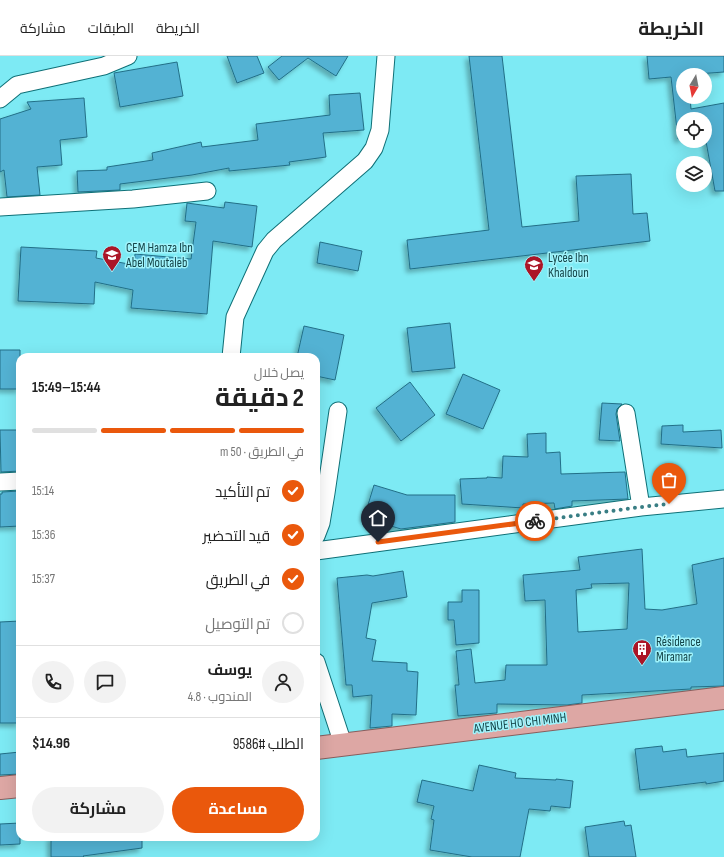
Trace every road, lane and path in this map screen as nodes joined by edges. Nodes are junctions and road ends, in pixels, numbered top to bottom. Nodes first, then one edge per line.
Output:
1 (128, 56) edge
2 (386, 56) edge
3 (0, 84) edge
4 (17, 85) junction
5 (0, 99) edge
6 (207, 191) dead end
7 (0, 207) edge
8 (231, 353) edge
9 (338, 411) dead end
10 (626, 413) dead end
11 (16, 481) edge
12 (0, 482) edge
13 (724, 500) edge
14 (641, 507) junction
15 (320, 526) edge
16 (320, 550) edge
17 (320, 674) edge
18 (724, 698) edge
19 (344, 744) junction
20 (320, 747) edge
21 (16, 786) edge
22 (0, 788) edge

1 - 4 street
2 - 8 street
3 - 4 street
4 - 5 street
6 - 7 street
9 - 15 street
10 - 14 street
11 - 12 street
13 - 14 street
14 - 16 street
17 - 19 street
18 - 19 main road, AVENUE HO CHI MINH
19 - 20 main road, AVENUE HO CHI MINH
21 - 22 main road

